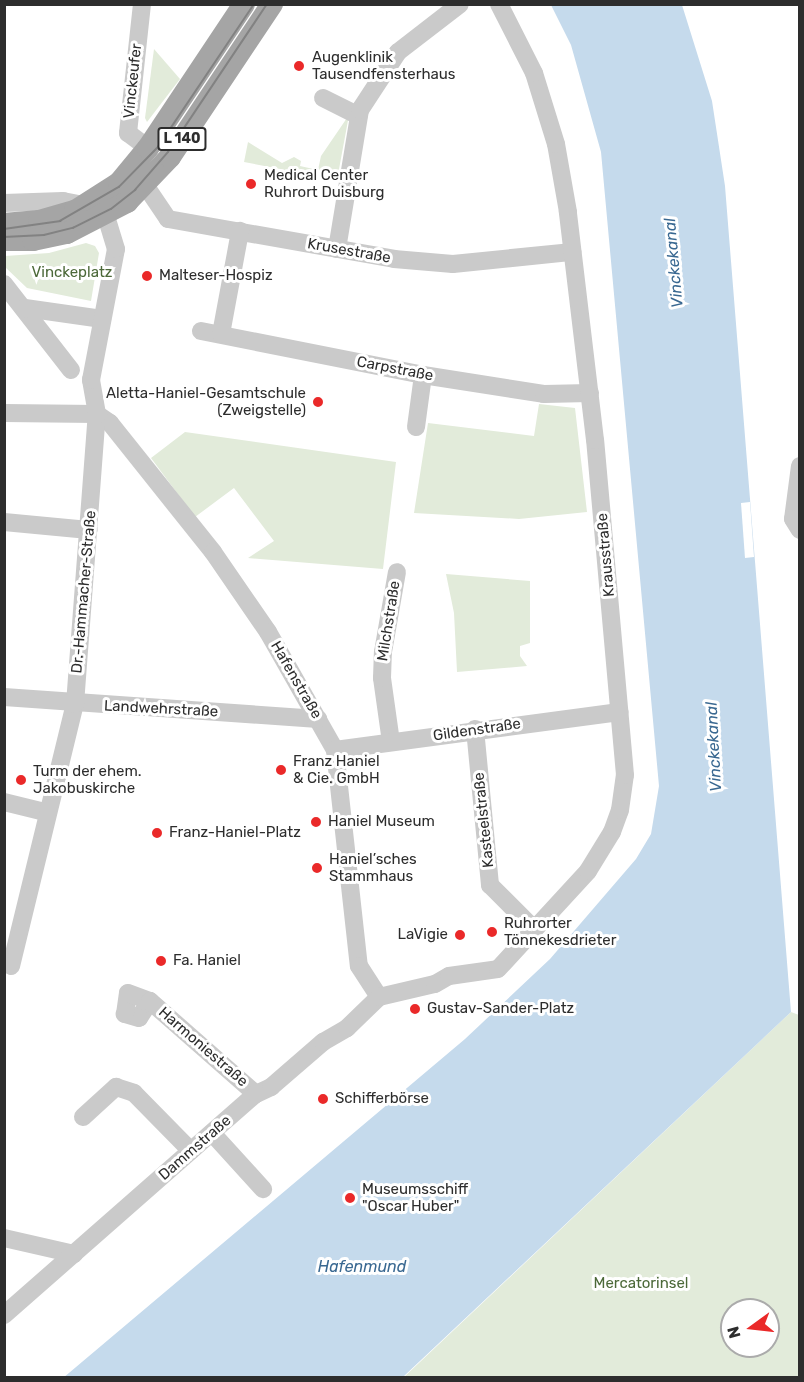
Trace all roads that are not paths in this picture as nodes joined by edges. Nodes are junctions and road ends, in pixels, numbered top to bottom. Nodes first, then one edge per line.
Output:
1 (244, 4) edge
2 (272, 4) edge
3 (460, 4) edge
4 (500, 4) edge
5 (147, 12) edge
6 (323, 98) dead end
7 (359, 116) junction
8 (148, 148) junction
9 (145, 184) junction
10 (4, 203) edge
11 (96, 210) junction
12 (4, 224) edge
13 (240, 231) junction
14 (4, 240) edge
15 (337, 249) junction
16 (572, 252) junction
17 (4, 284) edge
18 (25, 308) junction
19 (102, 319) junction
20 (201, 331) dead end
21 (221, 334) junction
22 (71, 370) dead end
23 (423, 375) junction
24 (590, 393) junction
25 (4, 413) edge
26 (97, 414) junction
27 (416, 427) dead end
28 (800, 466) edge
29 (4, 522) edge
30 (89, 530) junction
31 (800, 530) edge
32 (397, 572) dead end
33 (4, 697) edge
34 (75, 704) junction
35 (619, 712) junction
36 (318, 719) junction
37 (475, 729) junction
38 (391, 742) junction
39 (335, 750) junction
40 (4, 802) edge
41 (45, 812) junction
42 (534, 929) junction
43 (14, 966) edge
44 (386, 995) junction
45 (150, 1001) dead end
46 (256, 1094) junction
47 (83, 1117) dead end
48 (212, 1133) junction
49 (191, 1151) junction
50 (263, 1189) dead end
51 (4, 1238) edge
52 (75, 1254) junction
53 (4, 1315) edge

1 - 8 main road, L 140
2 - 9 main road, L 140
3 - 7 street
4 - 16 street, Krausstraße
5 - 8 street, Vinckeufer
6 - 7 street
7 - 15 street
8 - 11 main road, L 140
9 - 11 main road, L 140
9 - 13 street, Krusestraße
10 - 11 street
11 - 12 main road, L 140
11 - 14 main road, L 140
11 - 19 street, Dr.-Hammacher-Straße
13 - 15 street, Krusestraße
13 - 21 street
15 - 16 street, Krusestraße
16 - 24 street, Krausstraße
17 - 18 street
18 - 19 street
18 - 22 street
19 - 26 street, Dr.-Hammacher-Straße
20 - 21 street, Carpstraße
21 - 23 street, Carpstraße
23 - 24 street, Carpstraße
23 - 27 street
24 - 35 street, Krausstraße
25 - 26 street
26 - 30 street, Dr.-Hammacher-Straße
26 - 36 street, Hafenstraße
28 - 31 street
29 - 30 street
30 - 34 street, Dr.-Hammacher-Straße
32 - 38 street, Milchstraße
33 - 34 street, Landwehrstraße
34 - 36 street, Landwehrstraße
34 - 41 street, Dr.-Hammacher-Straße
35 - 37 street, Gildenstraße
35 - 42 street, Krausstraße
36 - 39 street, Hafenstraße
37 - 38 street, Gildenstraße
37 - 42 street, Kasteelstraße
38 - 39 street, Gildenstraße
39 - 44 street, Hafenstraße
40 - 41 street
41 - 43 street, Dr.-Hammacher-Straße
42 - 44 street, Krausstraße
44 - 46 street, Dammstraße
45 - 46 street, Harmoniestraße
46 - 48 street, Dammstraße
47 - 49 street
48 - 49 street, Dammstraße
48 - 50 street
49 - 52 street, Dammstraße
51 - 52 street
52 - 53 street, Dammstraße

